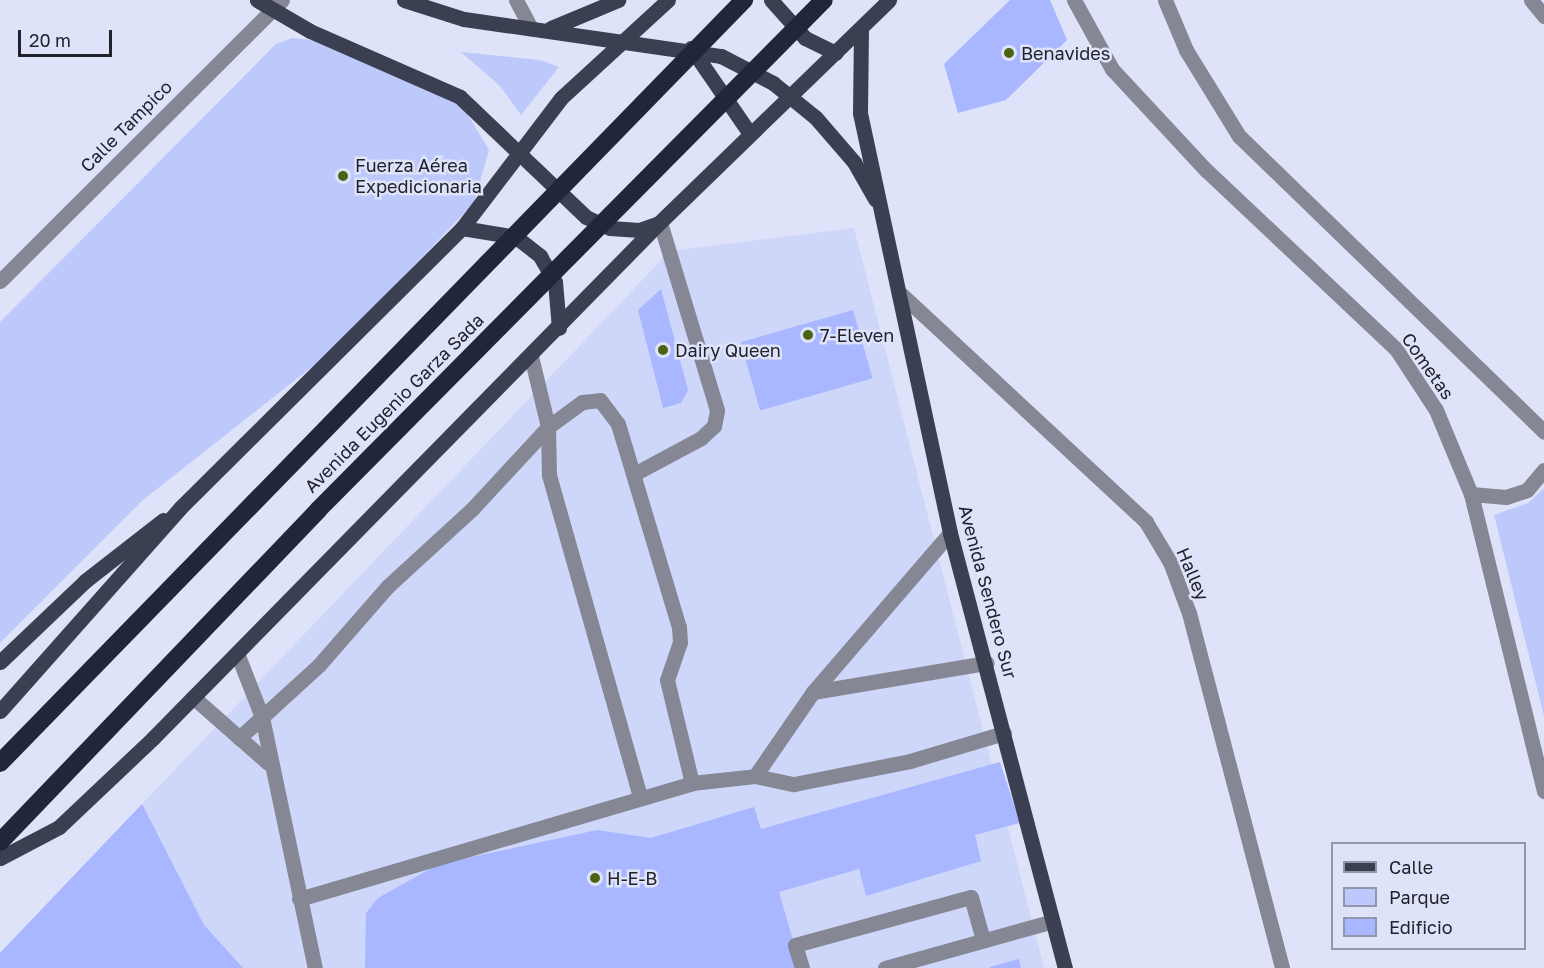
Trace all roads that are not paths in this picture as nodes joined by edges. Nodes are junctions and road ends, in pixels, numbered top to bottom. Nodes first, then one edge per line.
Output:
1 (257, 0) edge
2 (282, 0) edge
3 (516, 0) edge
4 (618, 0) edge
5 (668, 0) edge
6 (744, 0) edge
7 (771, 0) edge
8 (824, 0) edge
9 (889, 0) edge
10 (1074, 0) edge
11 (1165, 0) edge
12 (1531, 0) edge
13 (416, 2) edge
14 (269, 10) junction
15 (1544, 16) edge
16 (531, 28) junction
17 (547, 30) junction
18 (861, 30) junction
19 (627, 38) junction
20 (691, 48) junction
21 (836, 53) junction
22 (791, 97) junction
23 (750, 135) junction
24 (521, 157) junction
25 (660, 222) junction
26 (887, 223) junction
27 (462, 228) junction
28 (0, 281) edge
29 (901, 294) junction
30 (560, 328) junction
31 (531, 356) junction
32 (548, 427) junction
33 (1544, 432) edge
34 (1544, 470) edge
35 (634, 474) junction
36 (1471, 494) junction
37 (180, 508) junction
38 (950, 533) junction
39 (237, 653) junction
40 (0, 662) edge
41 (987, 663) junction
42 (813, 692) junction
43 (193, 697) junction
44 (0, 711) edge
45 (262, 717) junction
46 (1004, 733) junction
47 (239, 738) junction
48 (0, 763) edge
49 (268, 763) junction
50 (755, 776) junction
51 (692, 783) junction
52 (1544, 791) edge
53 (640, 797) junction
54 (0, 842) edge
55 (0, 858) edge
56 (299, 899) junction
57 (1053, 921) junction
58 (983, 940) junction
59 (315, 968) edge
60 (802, 968) edge
61 (885, 968) edge
62 (1065, 968) edge
63 (1282, 968) edge

1 - 14 main road
2 - 14 street, Calle Tampico
3 - 16 street
4 - 17 main road
5 - 19 main road
6 - 48 highway, Avenida Eugenio Garza Sada
7 - 21 main road
8 - 54 highway, Avenida Eugenio Garza Sada
9 - 18 main road
10 - 36 street, Cometas
11 - 33 street, Cometas
12 - 15 street
13 - 16 main road
14 - 24 main road
14 - 28 street, Calle Tampico
16 - 17 main road
17 - 19 main road
18 - 21 main road
18 - 26 main road, Avenida Sendero Sur
19 - 20 main road
19 - 24 main road
20 - 22 main road, Avenida Sendero Sur
20 - 23 main road
21 - 22 main road
22 - 23 main road
22 - 26 main road, Avenida Sendero Sur
23 - 25 main road
24 - 25 main road
24 - 27 main road
25 - 30 main road
25 - 35 street
26 - 29 main road, Avenida Sendero Sur
27 - 30 main road
27 - 37 main road
29 - 38 main road, Avenida Sendero Sur
29 - 63 street, Halley
30 - 31 main road
31 - 32 street
31 - 39 main road
32 - 35 street
32 - 45 street
32 - 53 street
34 - 36 street
35 - 51 street
36 - 52 street, Cometas
37 - 40 main road
37 - 44 main road
38 - 41 main road, Avenida Sendero Sur
38 - 42 street
39 - 43 main road
39 - 45 street
41 - 42 street
41 - 46 main road, Avenida Sendero Sur
42 - 50 street
43 - 47 street
43 - 55 main road
45 - 47 street
45 - 49 street
46 - 50 street
46 - 57 main road, Avenida Sendero Sur
47 - 49 street
49 - 56 street
50 - 51 street
51 - 53 street
53 - 56 street
56 - 59 street
57 - 58 street
57 - 62 main road, Avenida Sendero Sur
58 - 60 street
58 - 61 street

